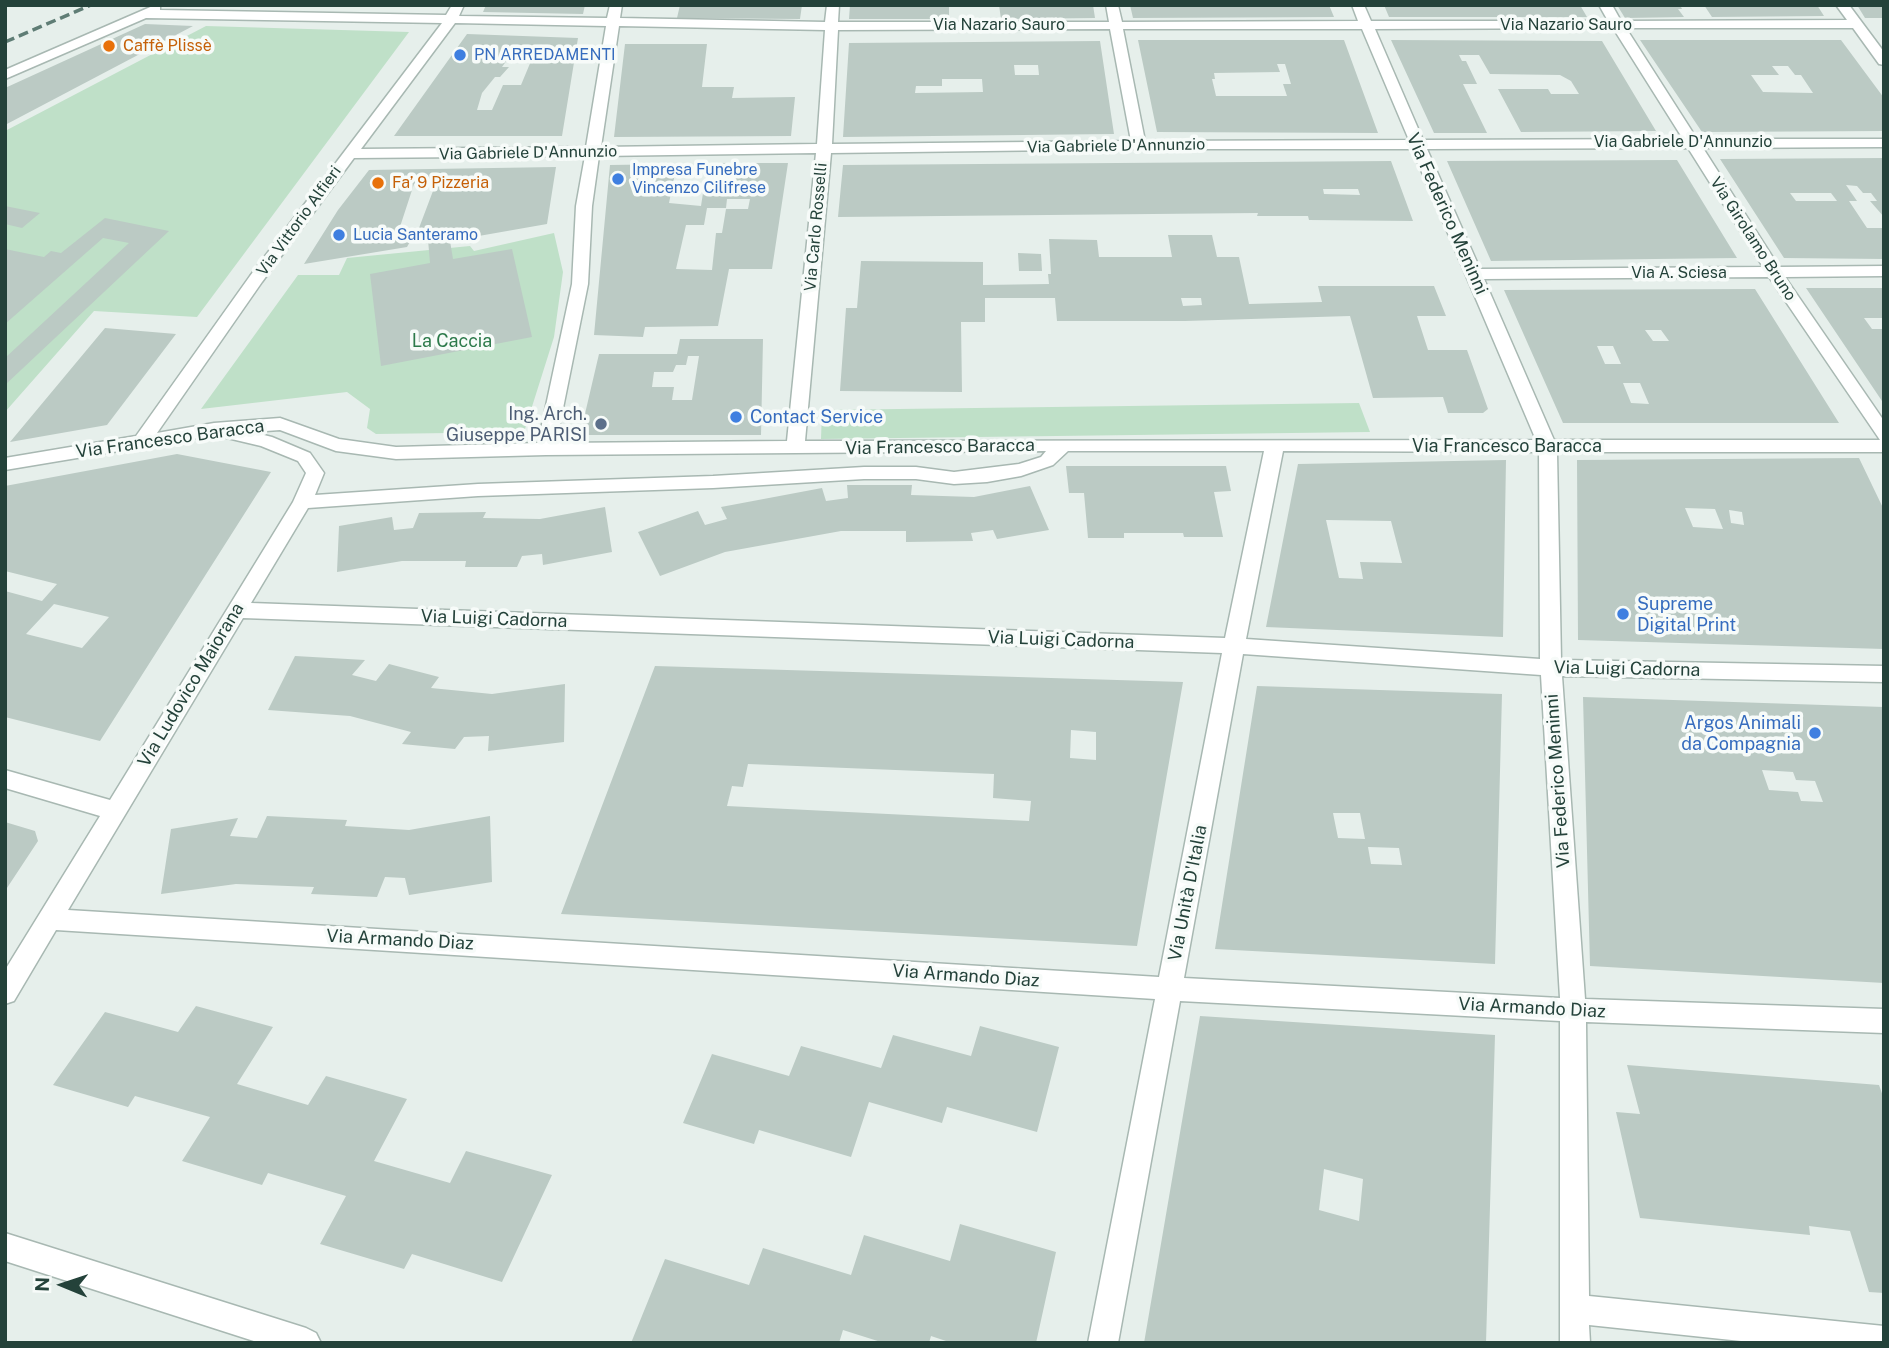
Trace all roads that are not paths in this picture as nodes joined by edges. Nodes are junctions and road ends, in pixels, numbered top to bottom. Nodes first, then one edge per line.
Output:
1 (163, 5) edge
2 (458, 5) edge
3 (616, 5) edge
4 (833, 5) edge
5 (1112, 5) edge
6 (1358, 5) edge
7 (1605, 5) edge
8 (1842, 5) edge
9 (143, 15) junction
10 (450, 21) junction
11 (1115, 24) junction
12 (1856, 24) junction
13 (614, 25) junction
14 (1367, 25) junction
15 (1617, 25) junction
16 (831, 26) junction
17 (1884, 61) edge
18 (5, 75) edge
19 (1691, 142) junction
20 (1884, 142) edge
21 (1415, 144) junction
22 (1139, 145) junction
23 (824, 149) junction
24 (592, 152) junction
25 (349, 154) junction
26 (1884, 271) edge
27 (1774, 272) junction
28 (1474, 274) junction
29 (214, 429) junction
30 (1884, 435) edge
31 (143, 439) junction
32 (1275, 444) junction
33 (1063, 445) junction
34 (1884, 446) edge
35 (1548, 447) junction
36 (546, 449) junction
37 (795, 449) junction
38 (5, 464) edge
39 (302, 502) junction
40 (237, 610) junction
41 (1234, 646) junction
42 (1551, 668) junction
43 (1884, 674) edge
44 (5, 779) edge
45 (114, 811) junction
46 (49, 919) junction
47 (1171, 989) junction
48 (5, 993) edge
49 (1573, 1010) junction
50 (1884, 1021) edge
51 (5, 1247) edge
52 (1574, 1309) junction
53 (1884, 1341) edge
54 (306, 1343) edge
55 (1103, 1343) edge
56 (1575, 1343) edge

1 - 9 street
2 - 10 street, Via Vittorio Alfieri
3 - 13 street
4 - 16 street, Via Carlo Rosselli
5 - 11 street
6 - 14 street, Via Federico Meninni
7 - 15 street, Via Girolamo Bruno
8 - 12 street
9 - 10 street, Via Nazario Sauro
9 - 18 street
10 - 13 street, Via Nazario Sauro
10 - 25 street, Via Vittorio Alfieri
11 - 14 street, Via Nazario Sauro
11 - 16 street, Via Nazario Sauro
11 - 22 street
12 - 15 street, Via Nazario Sauro
12 - 17 street
13 - 16 street, Via Nazario Sauro
13 - 24 street
14 - 15 street, Via Nazario Sauro
14 - 21 street, Via Federico Meninni
15 - 19 street, Via Girolamo Bruno
16 - 23 street, Via Carlo Rosselli
19 - 20 street, Via Gabriele D'Annunzio
19 - 21 street, Via Gabriele D'Annunzio
19 - 27 street, Via Girolamo Bruno
21 - 22 street, Via Gabriele D'Annunzio
21 - 28 street, Via Federico Meninni
22 - 23 street, Via Gabriele D'Annunzio
23 - 24 street, Via Gabriele D'Annunzio
23 - 37 street, Via Carlo Rosselli
24 - 25 street, Via Gabriele D'Annunzio
24 - 36 street
25 - 31 street, Via Vittorio Alfieri
26 - 27 street, Via A. Sciesa
27 - 28 street, Via A. Sciesa
27 - 30 street, Via Girolamo Bruno
28 - 35 street, Via Federico Meninni
29 - 31 street, Via Francesco Baracca
29 - 36 street, Via Francesco Baracca
29 - 39 street, Via Ludovico Maiorana
31 - 38 street, Via Francesco Baracca
32 - 33 street, Via Francesco Baracca
32 - 35 street, Via Francesco Baracca
32 - 41 street, Via Unità D'Italia
33 - 37 street, Via Francesco Baracca
33 - 39 street
34 - 35 street, Via Francesco Baracca
35 - 42 street, Via Federico Meninni
36 - 37 street, Via Francesco Baracca
39 - 40 street, Via Ludovico Maiorana
40 - 41 street, Via Luigi Cadorna
40 - 45 street, Via Ludovico Maiorana
41 - 42 street, Via Luigi Cadorna
41 - 47 street, Via Unità D'Italia
42 - 43 street, Via Luigi Cadorna
42 - 49 street, Via Federico Meninni
44 - 45 street
45 - 46 street, Via Ludovico Maiorana
46 - 47 street, Via Armando Diaz
46 - 48 street, Via Ludovico Maiorana
47 - 49 street, Via Armando Diaz
47 - 55 street, Via Unità D'Italia
49 - 50 street, Via Armando Diaz
49 - 52 street, Via Federico Meninni
51 - 54 street
52 - 53 street
52 - 56 street, Via Federico Meninni

